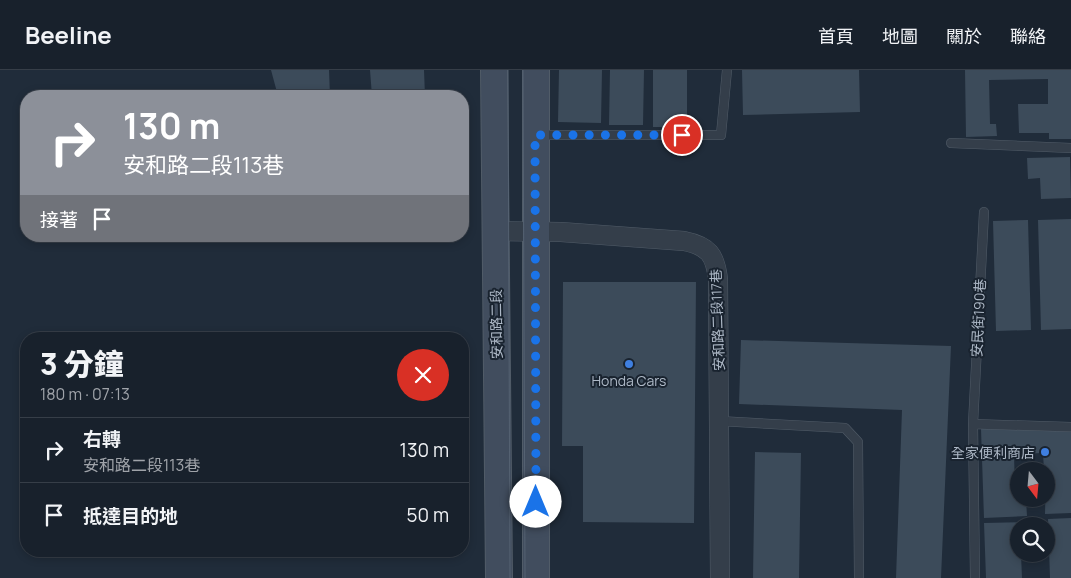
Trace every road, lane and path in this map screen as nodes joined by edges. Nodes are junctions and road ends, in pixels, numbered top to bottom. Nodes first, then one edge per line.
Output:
1 (494, 70) edge
2 (536, 70) edge
3 (727, 70) edge
4 (535, 135) junction
5 (951, 144) dead end
6 (1071, 148) edge
7 (984, 212) dead end
8 (495, 231) junction
9 (535, 231) junction
10 (719, 422) junction
11 (973, 424) junction
12 (1071, 427) edge
13 (499, 578) edge
14 (536, 578) edge
15 (720, 578) edge
16 (859, 578) edge
17 (975, 578) edge

1 - 8 main road, 安和路二段
2 - 4 main road
3 - 4 lane
4 - 9 main road
5 - 6 lane
7 - 11 lane, 安民街190巷
8 - 9 street, 安和路二段117巷
8 - 13 main road, 安和路二段
9 - 10 street, 安和路二段117巷
9 - 14 main road
10 - 15 street, 安和路二段117巷
10 - 16 lane
11 - 12 lane
11 - 17 lane, 安民街190巷

